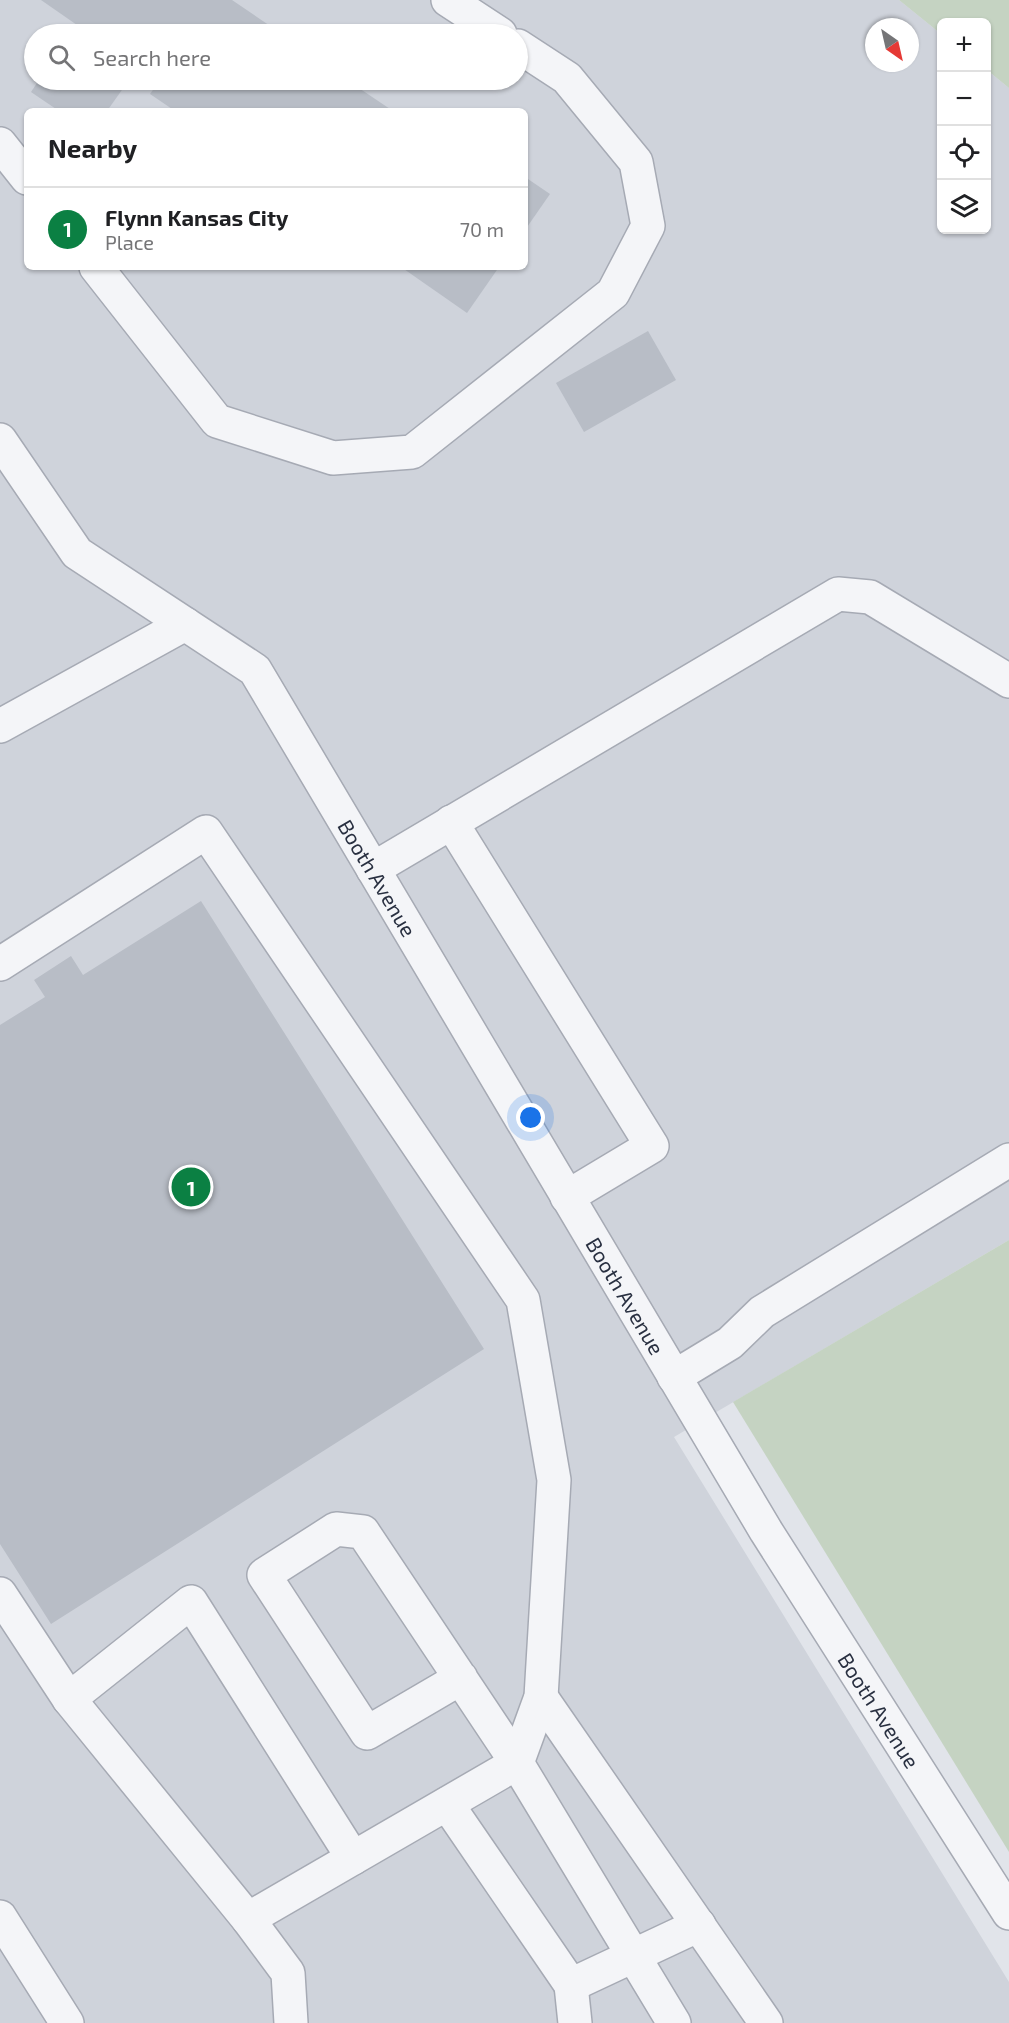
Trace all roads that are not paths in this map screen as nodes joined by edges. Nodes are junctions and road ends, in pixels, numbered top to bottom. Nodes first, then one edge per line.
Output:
1 (448, 0) edge
2 (485, 24) edge
3 (528, 53) edge
4 (0, 144) edge
5 (24, 174) edge
6 (98, 270) edge
7 (0, 440) edge
8 (185, 624) junction
9 (1009, 681) edge
10 (0, 726) edge
11 (451, 822) junction
12 (373, 868) junction
13 (0, 964) edge
14 (1009, 1160) edge
15 (567, 1197) junction
16 (674, 1377) junction
17 (0, 1594) edge
18 (461, 1678) junction
19 (541, 1697) junction
20 (69, 1700) junction
21 (517, 1762) junction
22 (447, 1804) junction
23 (353, 1858) junction
24 (1009, 1913) edge
25 (0, 1917) edge
26 (248, 1919) junction
27 (699, 1926) junction
28 (633, 1957) junction
29 (571, 1985) junction
30 (67, 2023) edge
31 (291, 2023) edge
32 (575, 2023) edge
33 (674, 2023) edge
34 (766, 2023) edge

1 - 2 street
3 - 6 street
4 - 5 street
7 - 8 street
8 - 10 street
8 - 12 street, Booth Avenue
9 - 11 street
11 - 12 street
11 - 15 street
12 - 15 street, Booth Avenue
13 - 19 street
14 - 16 street
15 - 16 street, Booth Avenue
16 - 24 street, Booth Avenue
17 - 20 street
18 - 18 street
18 - 21 street
19 - 21 street
19 - 27 street
20 - 23 street
20 - 26 street
21 - 22 street
21 - 28 street
22 - 23 street
22 - 29 street
23 - 26 street
25 - 30 street
26 - 31 street
27 - 28 street
27 - 34 street
28 - 29 street
28 - 33 street
29 - 32 street

